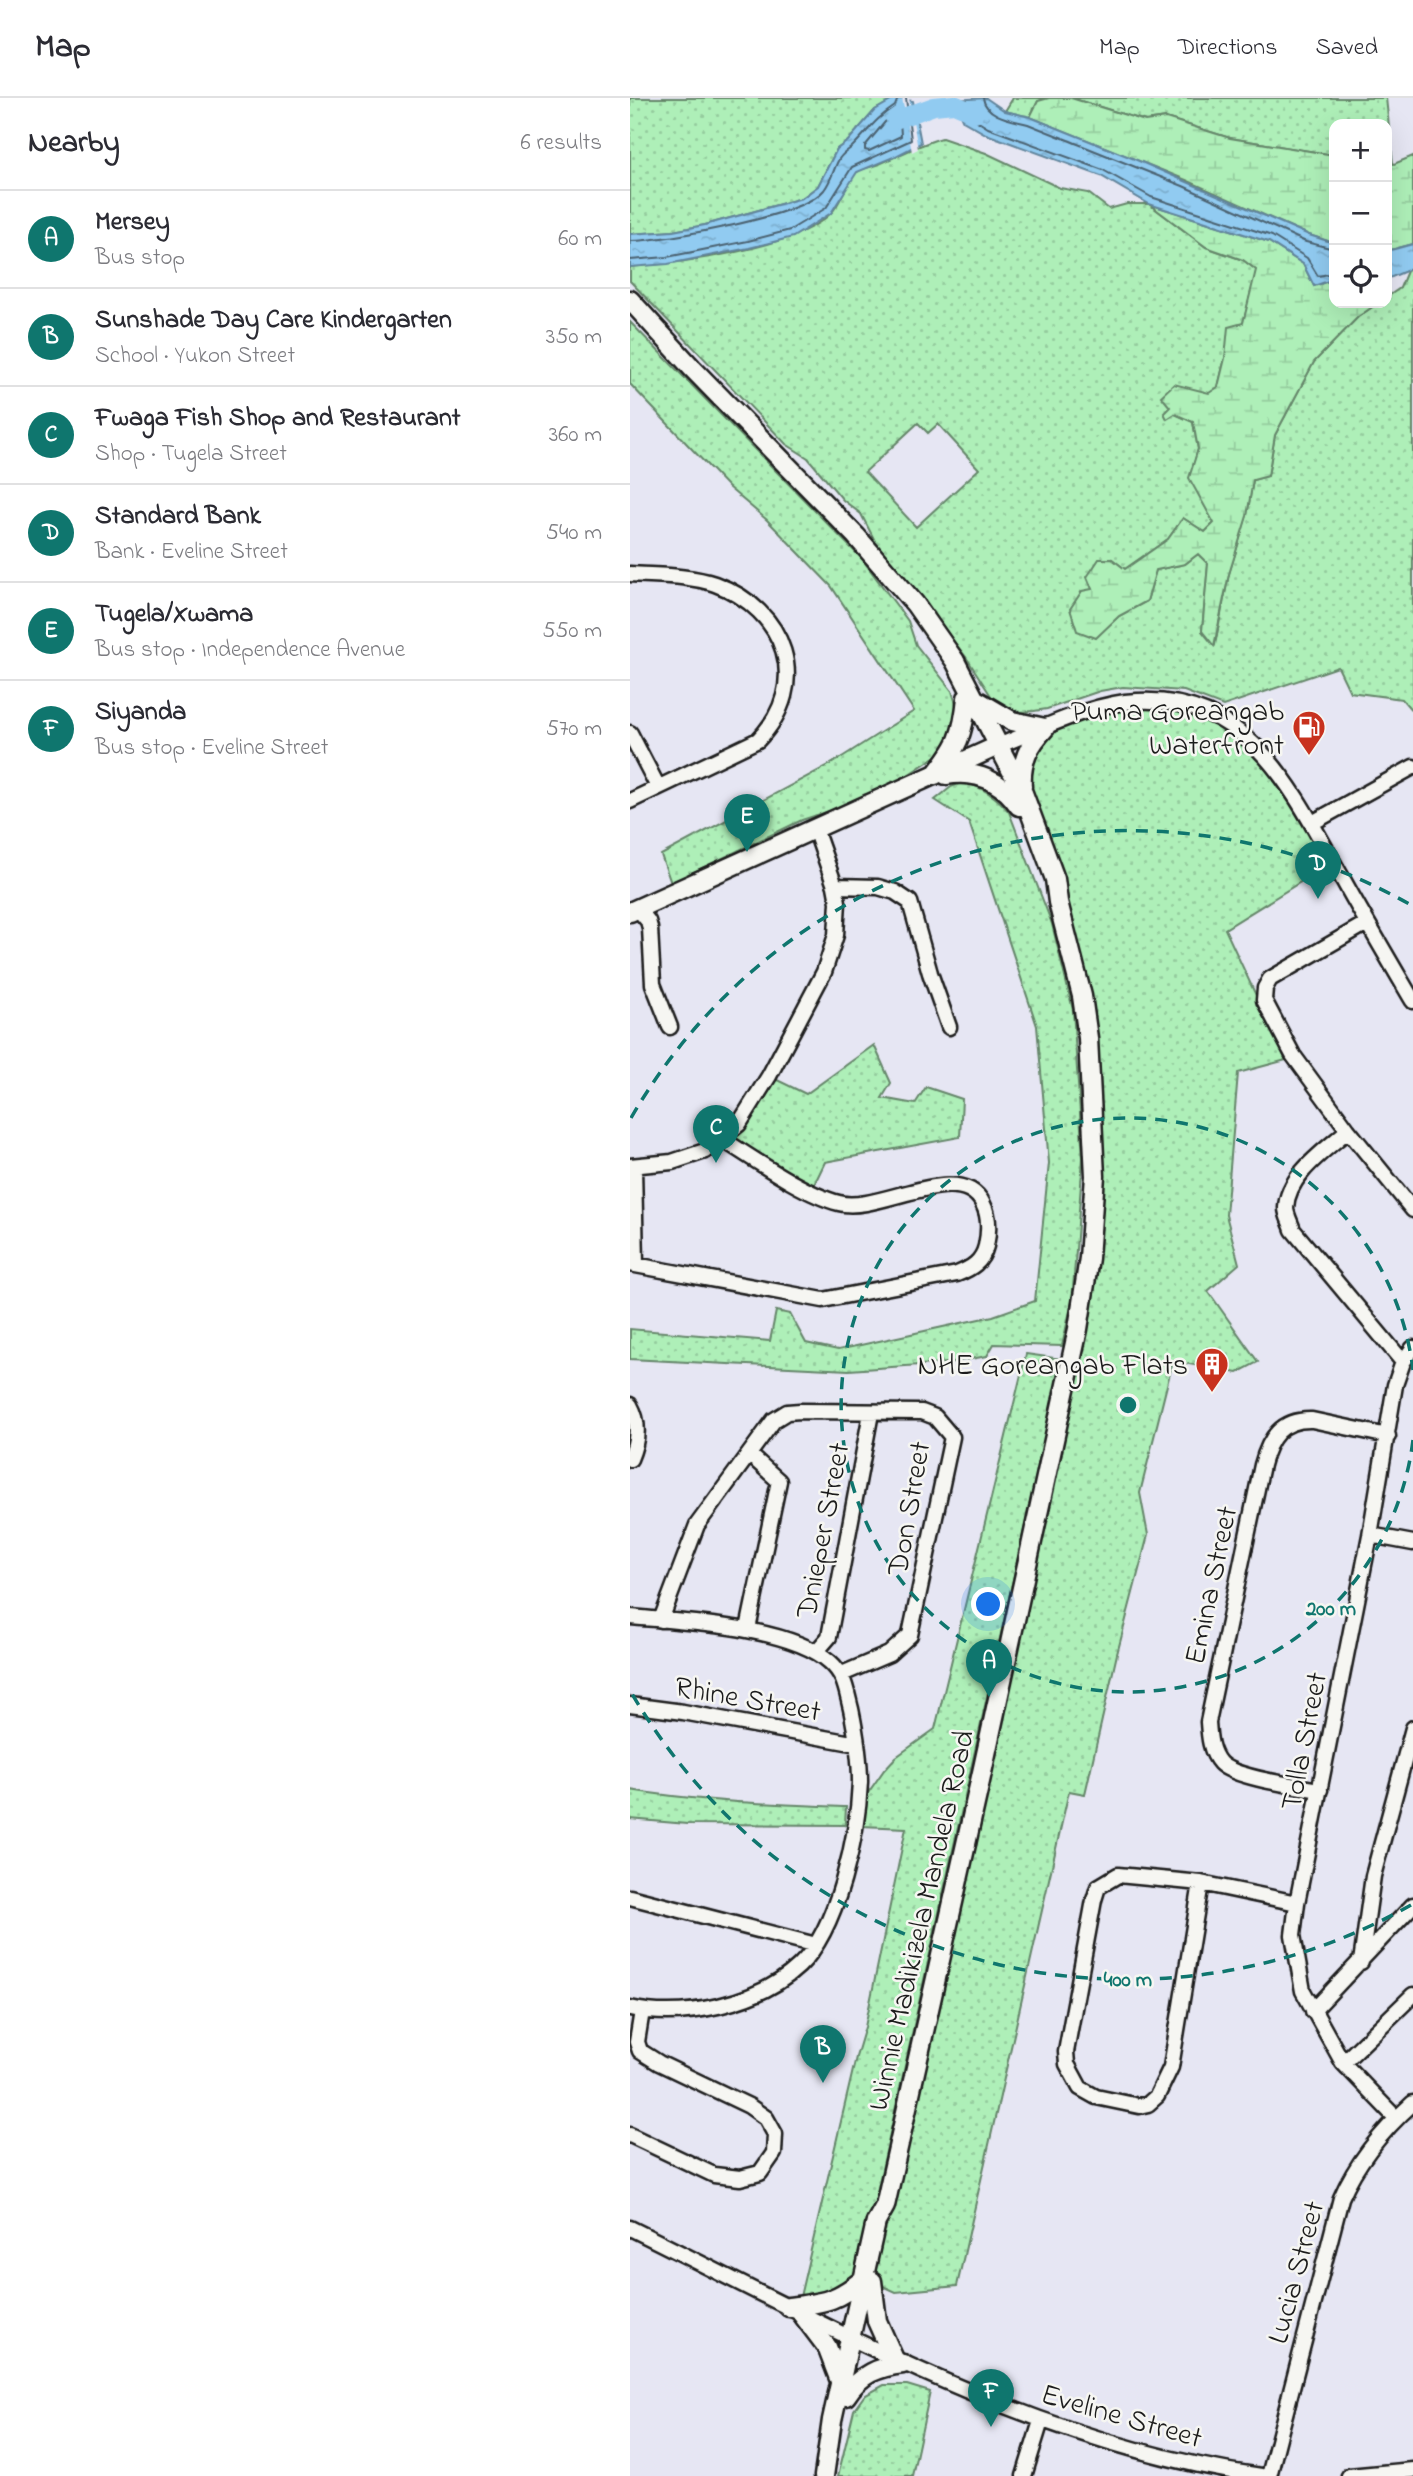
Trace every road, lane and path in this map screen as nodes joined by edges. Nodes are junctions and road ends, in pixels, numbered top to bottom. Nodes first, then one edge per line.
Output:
1 (630, 300) edge
2 (630, 574) edge
3 (971, 698) junction
4 (1045, 727) junction
5 (630, 733) edge
6 (997, 747) junction
7 (1413, 767) edge
8 (933, 777) junction
9 (658, 787) junction
10 (1021, 800) junction
11 (630, 801) edge
12 (1312, 824) junction
13 (815, 829) junction
14 (835, 886) junction
15 (634, 910) edge
16 (1367, 923) junction
17 (1413, 1001) edge
18 (670, 1027) dead end
19 (949, 1027) dead end
20 (1348, 1130) junction
21 (722, 1139) junction
22 (632, 1166) edge
23 (1413, 1210) edge
24 (633, 1265) edge
25 (1413, 1348) edge
26 (1403, 1362) junction
27 (630, 1405) edge
28 (871, 1413) junction
29 (1388, 1436) junction
30 (749, 1454) junction
31 (630, 1459) edge
32 (1370, 1535) junction
33 (1413, 1543) edge
34 (630, 1617) edge
35 (662, 1620) junction
36 (748, 1629) junction
37 (816, 1652) junction
38 (842, 1674) junction
39 (630, 1705) edge
40 (1413, 1728) edge
41 (857, 1744) junction
42 (1320, 1790) junction
43 (1201, 1883) junction
44 (630, 1897) edge
45 (1297, 1903) junction
46 (1413, 1905) edge
47 (816, 1945) junction
48 (1361, 1962) junction
49 (1413, 1995) edge
50 (636, 2010) edge
51 (1313, 2011) junction
52 (1343, 2063) junction
53 (1413, 2103) edge
54 (1396, 2118) junction
55 (630, 2135) edge
56 (630, 2228) edge
57 (869, 2279) junction
58 (795, 2310) junction
59 (854, 2340) junction
60 (898, 2361) junction
61 (843, 2390) junction
62 (1041, 2421) junction
63 (1413, 2470) edge
64 (826, 2476) edge
65 (1024, 2476) edge
66 (1261, 2476) edge
67 (1269, 2476) edge
68 (1349, 2476) edge

1 - 3 main road, Winnie Madikizela Mandela Road
2 - 9 street
3 - 4 main road
3 - 6 main road, Winnie Madikizela Mandela Road
3 - 8 main road
4 - 6 street
4 - 10 main road
4 - 12 street
5 - 9 street
6 - 8 main road
6 - 10 main road, Winnie Madikizela Mandela Road
7 - 12 street
8 - 10 main road
8 - 13 main road
9 - 11 street
10 - 57 main road, Winnie Madikizela Mandela Road
12 - 16 street
13 - 14 street
13 - 15 main road
14 - 19 street
14 - 21 street
15 - 18 street
16 - 17 street
16 - 20 street
20 - 23 street
20 - 26 street
21 - 22 street
21 - 24 street
22 - 24 street
25 - 26 street, Tolla Street
26 - 29 street, Tolla Street
27 - 31 street
28 - 30 street, Don Street
28 - 37 street, Dnieper Street
28 - 38 street, Don Street
29 - 32 street, Tolla Street
29 - 42 street, Emina Street
30 - 35 street, Don Street
30 - 36 street
32 - 33 street
32 - 42 street, Tolla Street
34 - 35 street
35 - 36 street
36 - 37 street
37 - 38 street
38 - 41 street
39 - 41 street, Rhine Street
40 - 48 street
41 - 47 street
42 - 45 street, Tolla Street
43 - 43 street
43 - 45 street
44 - 47 street
45 - 51 street, Tolla Street
46 - 48 street
47 - 50 street
48 - 51 street
49 - 52 street
50 - 55 street
51 - 52 street, Tolla Street
52 - 54 street, Tolla Street
53 - 54 street, Lucia Street
54 - 67 street, Lucia Street
56 - 58 street, Eveline Street
57 - 58 main road
57 - 59 main road, Winnie Madikizela Mandela Road
57 - 60 main road
58 - 59 street, Eveline Street
58 - 61 main road
59 - 60 street, Eveline Street
59 - 61 main road, Winnie Madikizela Mandela Road
60 - 61 main road
60 - 62 street, Eveline Street
61 - 64 main road, Winnie Madikizela Mandela Road
62 - 65 street
62 - 66 street, Eveline Street
63 - 68 street

